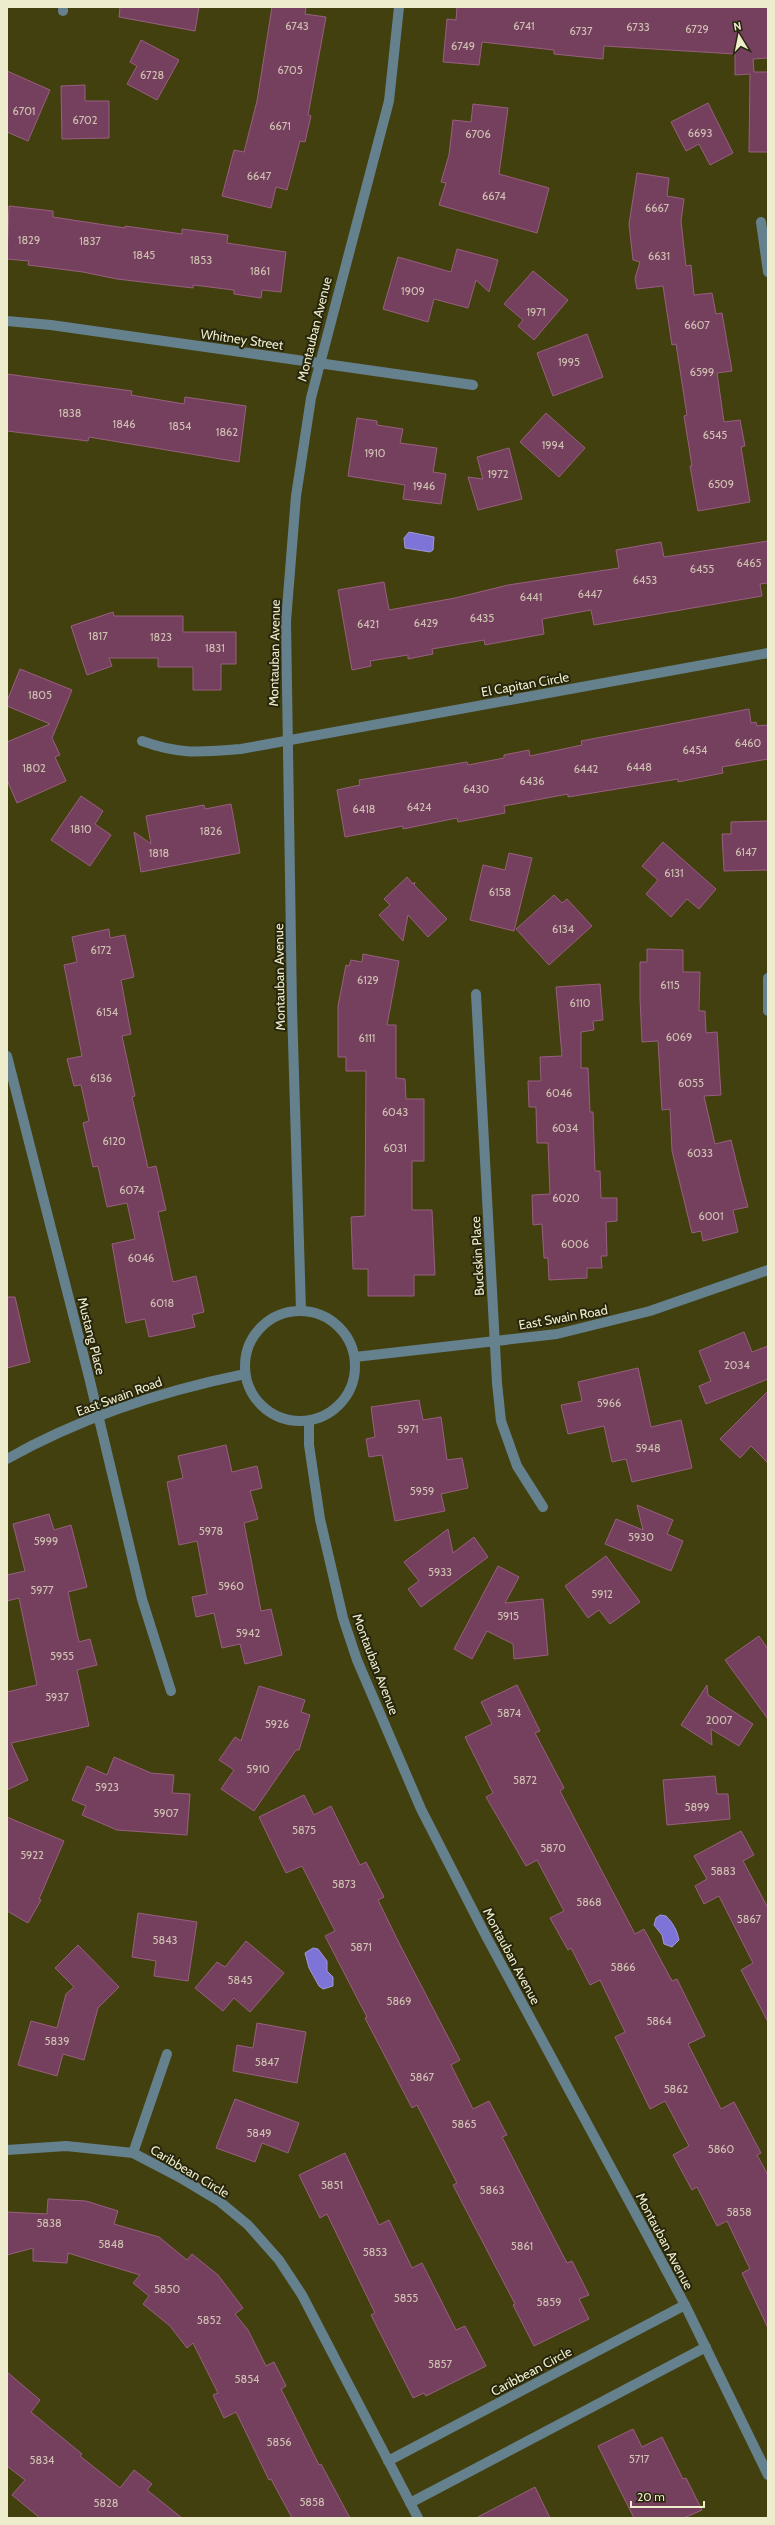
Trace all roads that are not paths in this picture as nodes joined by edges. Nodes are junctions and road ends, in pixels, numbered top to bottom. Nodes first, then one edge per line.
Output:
1 (399, 7) edge
2 (761, 222) dead end
3 (768, 272) edge
4 (7, 321) edge
5 (318, 363) junction
6 (473, 385) dead end
7 (768, 653) edge
8 (286, 740) junction
9 (142, 741) dead end
10 (768, 978) edge
11 (476, 994) dead end
12 (768, 1011) edge
13 (7, 1056) edge
14 (768, 1270) edge
15 (301, 1311) junction
16 (495, 1342) junction
17 (355, 1357) junction
18 (245, 1374) junction
19 (98, 1415) junction
20 (309, 1422) junction
21 (7, 1459) edge
22 (543, 1507) dead end
23 (171, 1691) dead end
24 (167, 2054) dead end
25 (7, 2150) edge
26 (133, 2153) junction
27 (685, 2305) junction
28 (706, 2348) junction
29 (388, 2461) junction
30 (768, 2475) edge
31 (410, 2503) junction
32 (418, 2518) edge

1 - 5 street, Montauban Avenue
2 - 3 street
4 - 5 street, Whitney Street
5 - 6 street, Whitney Street
5 - 8 street, Montauban Avenue
7 - 8 street, El Capitan Circle
8 - 9 street, El Capitan Circle
8 - 15 street, Montauban Avenue
10 - 12 street
11 - 16 street, Buckskin Place
13 - 19 street, Mustang Place
14 - 16 street, East Swain Road
15 - 17 street
15 - 18 street
16 - 17 street, East Swain Road
16 - 22 street, Buckskin Place
17 - 20 street
18 - 19 street, East Swain Road
18 - 20 street
19 - 21 street, East Swain Road
19 - 23 street, Mustang Place
20 - 27 street, Montauban Avenue
24 - 26 street
25 - 26 street, Caribbean Circle
26 - 29 street, Caribbean Circle
27 - 28 street, Montauban Avenue
27 - 29 street, Caribbean Circle
28 - 30 street, Montauban Avenue
28 - 31 street
29 - 31 street, Caribbean Circle
31 - 32 street, Caribbean Circle

